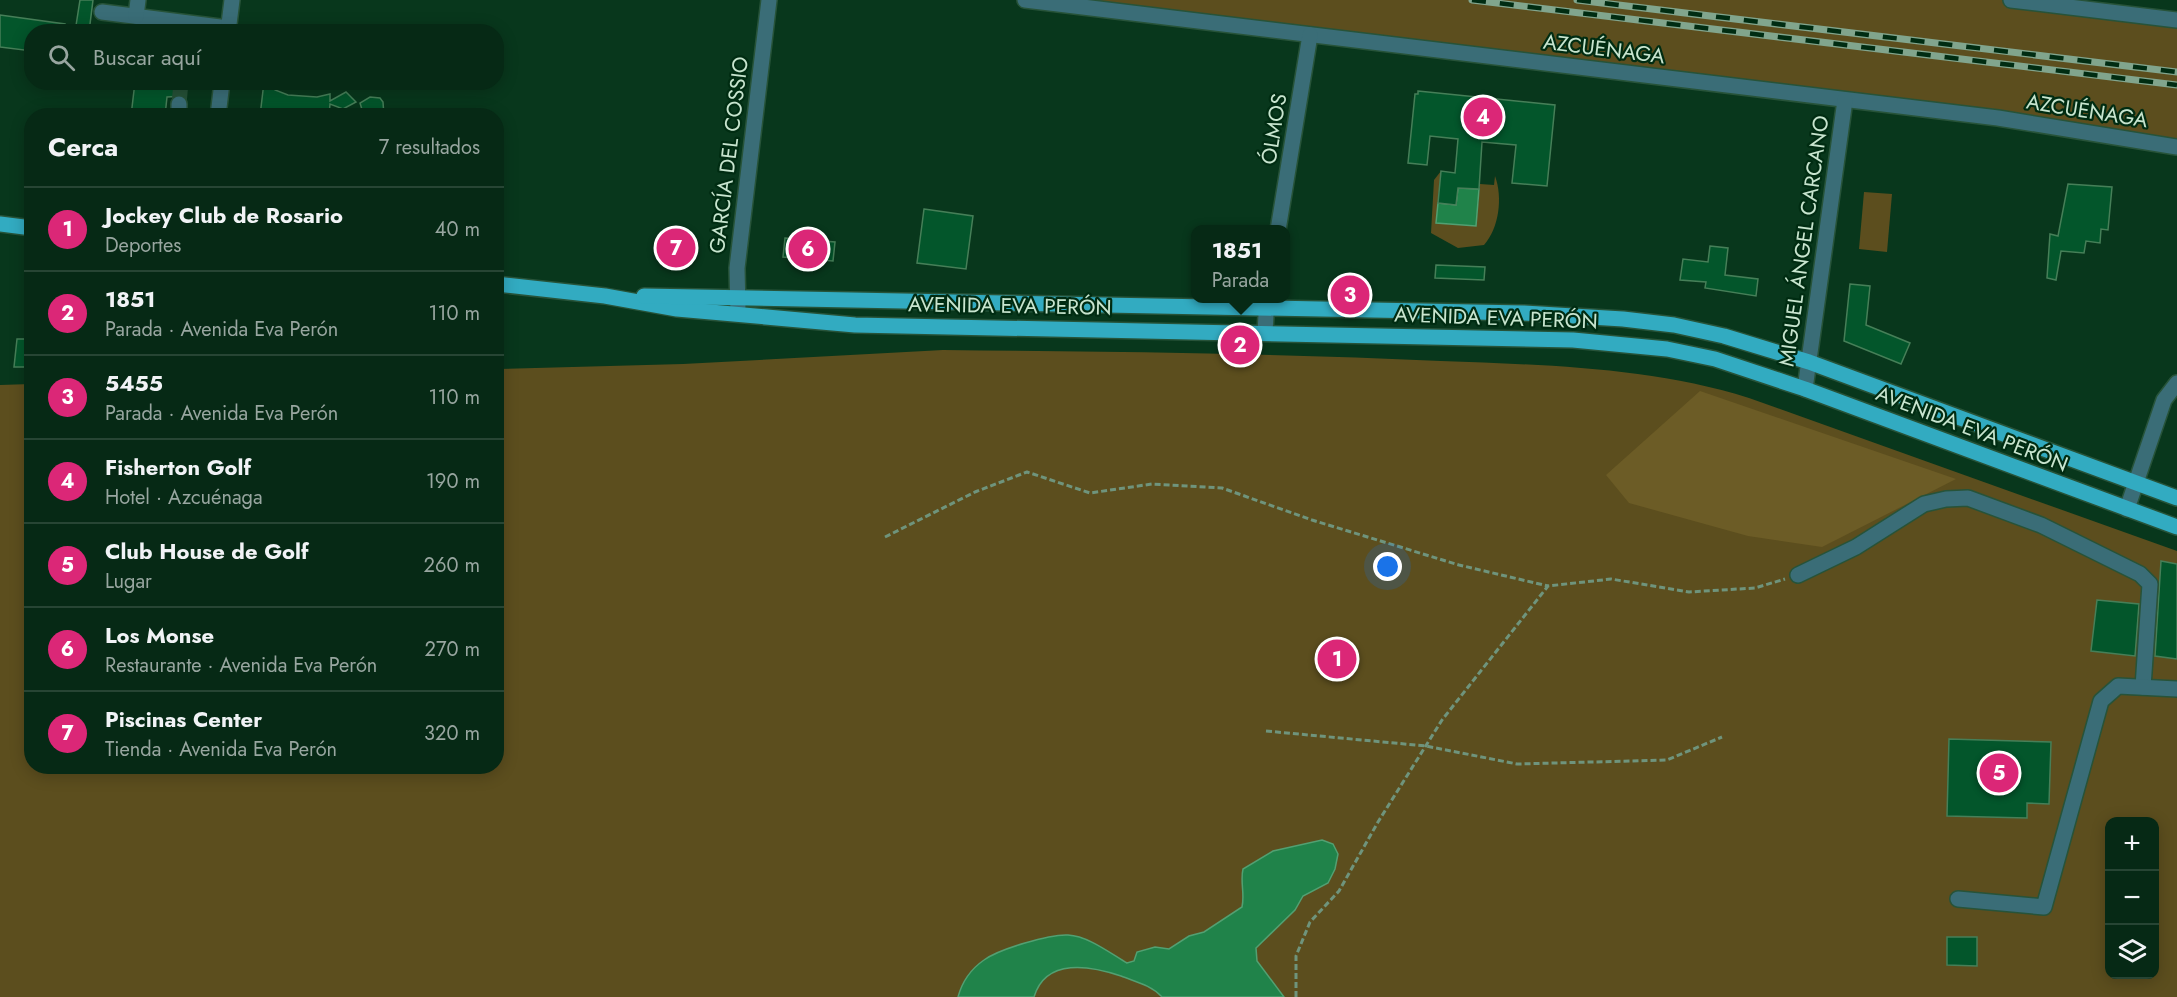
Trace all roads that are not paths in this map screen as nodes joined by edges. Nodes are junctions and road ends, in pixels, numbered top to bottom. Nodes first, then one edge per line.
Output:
1 (138, 0) edge
2 (232, 0) edge
3 (769, 0) edge
4 (1025, 0) edge
5 (2011, 0) edge
6 (102, 12) dead end
7 (136, 16) junction
8 (2177, 20) edge
9 (173, 24) edge
10 (229, 24) edge
11 (1310, 34) junction
12 (221, 90) edge
13 (1845, 100) junction
14 (219, 108) edge
15 (2177, 147) edge
16 (0, 224) edge
17 (1279, 225) edge
18 (24, 227) edge
19 (504, 285) edge
20 (605, 296) junction
21 (737, 297) junction
22 (1191, 302) edge
23 (1267, 303) edge
24 (738, 316) junction
25 (1265, 332) junction
26 (1809, 362) junction
27 (2177, 383) edge
28 (1805, 389) junction
29 (2136, 483) junction
30 (2177, 498) edge
31 (2127, 509) junction
32 (2177, 527) edge
33 (1798, 575) road end
34 (2143, 687) junction
35 (2177, 689) edge
36 (1958, 899) dead end

1 - 7 street
2 - 10 street
3 - 21 street, GARCÍA DEL COSSIO
4 - 11 street, AZCUÉNAGA
5 - 8 street
6 - 7 street
7 - 9 street
11 - 13 street, AZCUÉNAGA
11 - 17 street, ÓLMOS
12 - 14 street
13 - 15 street, AZCUÉNAGA
13 - 26 street, MIGUEL ÁNGEL CARCANO
16 - 18 main road
19 - 20 main road, AVENIDA EVA PERÓN
20 - 21 main road, AVENIDA EVA PERÓN
20 - 24 main road, AVENIDA EVA PERÓN
21 - 22 main road, AVENIDA EVA PERÓN
21 - 24 street, GARCÍA DEL COSSIO
23 - 25 street
23 - 26 main road, AVENIDA EVA PERÓN
24 - 25 main road, AVENIDA EVA PERÓN
25 - 28 main road, AVENIDA EVA PERÓN
26 - 28 street, MIGUEL ÁNGEL CARCANO
26 - 29 main road, AVENIDA EVA PERÓN
27 - 29 street
28 - 31 main road, AVENIDA EVA PERÓN
29 - 30 main road, AVENIDA EVA PERÓN
29 - 31 street
31 - 32 main road, AVENIDA EVA PERÓN
33 - 34 street
34 - 35 street
34 - 36 street

